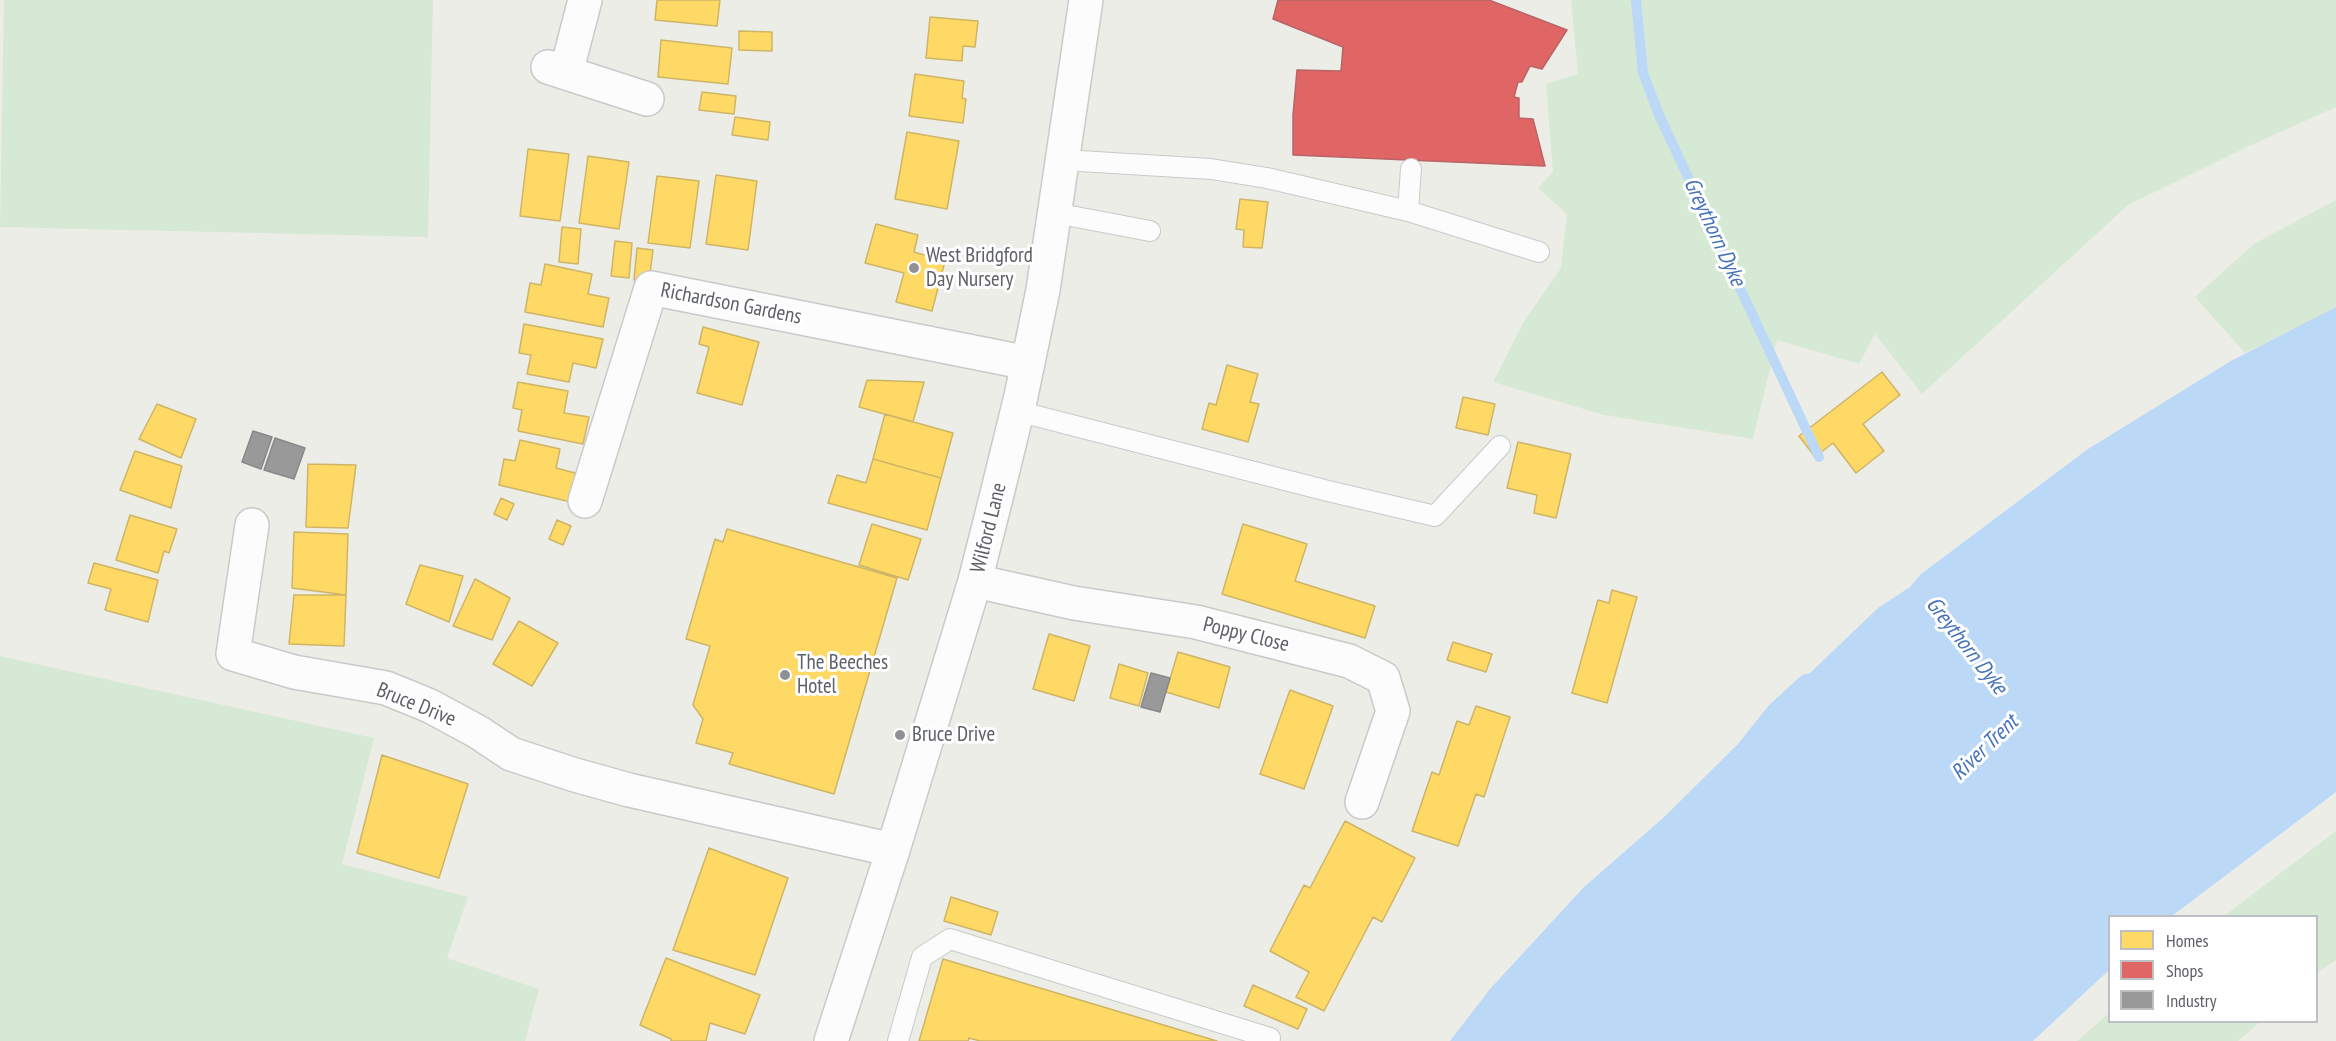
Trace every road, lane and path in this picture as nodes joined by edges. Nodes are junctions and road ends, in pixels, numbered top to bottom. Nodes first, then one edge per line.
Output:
1 (585, 0) edge
2 (1086, 0) edge
3 (647, 99) dead end
4 (1063, 160) junction
5 (1411, 169) dead end
6 (1408, 210) junction
7 (1055, 213) junction
8 (1150, 231) dead end
9 (1539, 252) dead end
10 (1028, 363) junction
11 (1017, 411) junction
12 (1500, 446) dead end
13 (585, 501) dead end
14 (252, 525) dead end
15 (975, 581) junction
16 (1362, 802) dead end
17 (893, 850) junction
18 (831, 1041) edge
19 (898, 1041) edge
20 (1269, 1041) edge

1 - 3 street
2 - 4 street, Wilford Lane
4 - 6 lane
4 - 7 street, Wilford Lane
5 - 6 lane
6 - 9 lane
7 - 8 lane
7 - 10 street, Wilford Lane
10 - 11 street, Wilford Lane
10 - 13 street, Richardson Gardens
11 - 12 lane
11 - 15 street, Wilford Lane
14 - 17 street, Bruce Drive
15 - 16 street, Poppy Close
15 - 17 street, Wilford Lane
17 - 18 street, Wilford Lane
19 - 20 lane

